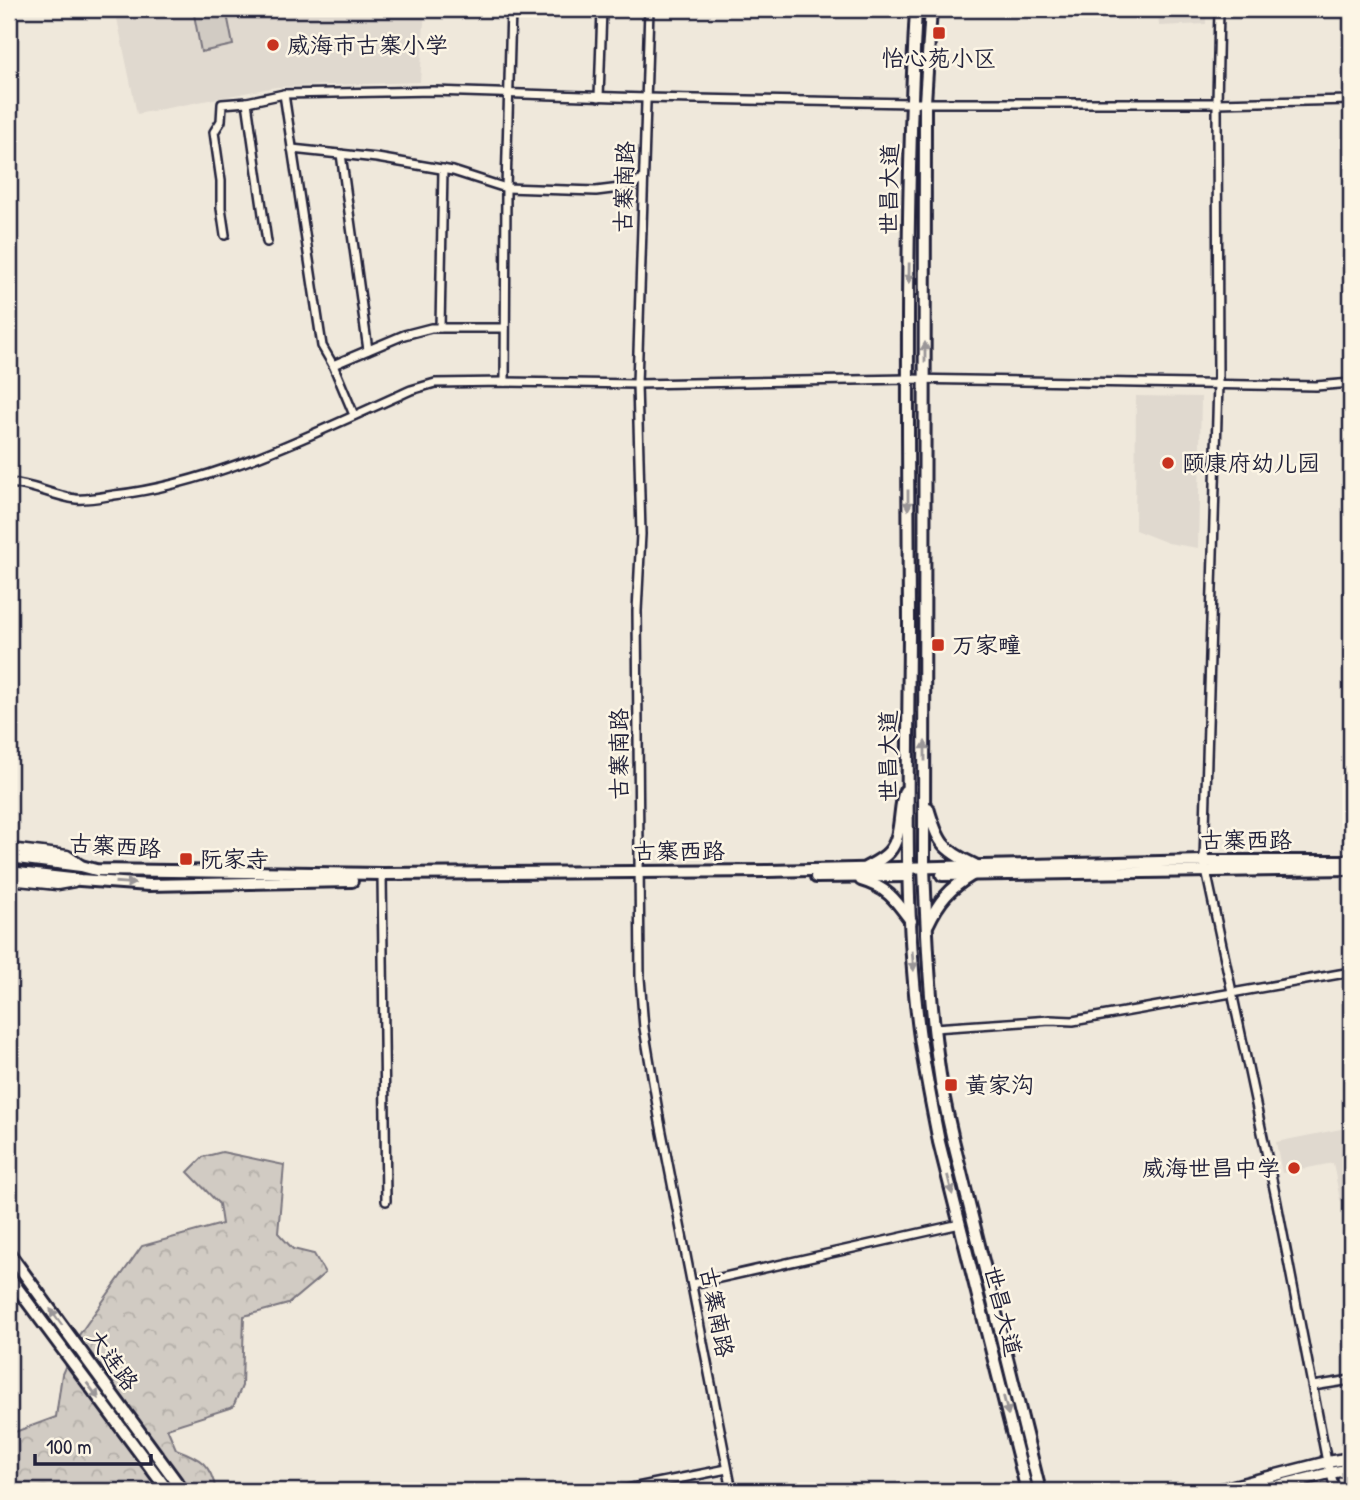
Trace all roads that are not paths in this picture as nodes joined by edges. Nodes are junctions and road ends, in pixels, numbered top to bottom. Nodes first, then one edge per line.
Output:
1 (511, 9) edge
2 (603, 9) edge
3 (649, 9) edge
4 (916, 9) edge
5 (931, 9) edge
6 (1219, 9) edge
7 (284, 94) junction
8 (509, 94) junction
9 (599, 97) junction
10 (646, 98) junction
11 (1351, 100) edge
12 (247, 102) junction
13 (911, 103) junction
14 (925, 103) junction
15 (1217, 103) junction
16 (292, 149) junction
17 (341, 154) junction
18 (443, 169) junction
19 (643, 180) junction
20 (506, 188) junction
21 (225, 235) dead end
22 (267, 242) dead end
23 (440, 328) junction
24 (505, 328) junction
25 (368, 350) junction
26 (333, 365) junction
27 (908, 379) junction
28 (925, 379) junction
29 (505, 382) junction
30 (1218, 383) junction
31 (1351, 383) edge
32 (638, 384) junction
33 (354, 415) junction
34 (9, 483) edge
35 (909, 778) junction
36 (925, 798) junction
37 (9, 849) edge
38 (9, 857) edge
39 (1351, 861) edge
40 (81, 866) junction
41 (1205, 866) junction
42 (864, 869) junction
43 (1351, 869) edge
44 (975, 871) junction
45 (9, 872) edge
46 (909, 872) junction
47 (924, 872) junction
48 (639, 874) junction
49 (382, 877) junction
50 (852, 877) junction
51 (9, 879) edge
52 (80, 880) junction
53 (911, 921) junction
54 (927, 927) junction
55 (1351, 972) edge
56 (1231, 993) junction
57 (934, 1028) junction
58 (386, 1201) dead end
59 (960, 1224) junction
60 (9, 1252) edge
61 (9, 1277) edge
62 (693, 1284) junction
63 (1351, 1380) edge
64 (1313, 1387) junction
65 (1351, 1458) edge
66 (1329, 1467) junction
67 (727, 1469) junction
68 (1351, 1469) edge
69 (168, 1491) edge
70 (183, 1491) edge
71 (617, 1491) edge
72 (732, 1491) edge
73 (1027, 1491) edge
74 (1040, 1491) edge
75 (1213, 1491) edge
76 (1256, 1491) edge
77 (1336, 1491) edge

1 - 8 street
2 - 9 street
3 - 10 street, 古寨南路
4 - 13 main road, 世昌大道
5 - 14 main road, 世昌大道
6 - 15 street
7 - 8 street
7 - 12 street
7 - 16 street
8 - 9 street
8 - 20 street
9 - 10 street
10 - 13 street
10 - 19 street, 古寨南路
11 - 15 street
12 - 21 street
12 - 22 street
13 - 14 street
13 -> 27 main road, 世昌大道
14 - 15 street
28 -> 14 main road, 世昌大道
15 - 30 street
16 - 17 street
16 - 26 street
17 - 18 street
17 - 25 street
18 - 20 street
18 - 23 street
19 - 20 street
19 - 32 street, 古寨南路
20 - 24 street
23 - 24 street
23 - 25 street
24 - 29 street
25 - 26 street
26 - 33 street
27 - 28 street
27 - 32 street
27 -> 35 main road, 世昌大道
28 - 30 street
36 -> 28 main road, 世昌大道
29 - 32 street
29 - 33 street
30 - 31 street
30 - 41 street
32 - 48 street, 古寨南路
33 - 34 street
35 - 42 main road
35 - 46 main road, 世昌大道
36 - 44 main road
36 - 47 main road, 世昌大道
37 - 40 street
38 - 40 main road, 古寨西路
39 - 41 main road, 古寨西路
40 - 49 main road, 古寨西路
41 - 43 main road, 古寨西路
41 - 44 main road, 古寨西路
41 - 56 street
42 - 46 main road, 古寨西路
42 - 48 main road, 古寨西路
44 - 47 main road, 古寨西路
44 - 54 main road
45 - 52 main road, 古寨西路
46 - 47 main road, 古寨西路
46 - 50 main road, 古寨西路
46 - 53 main road, 世昌大道
47 - 54 main road, 世昌大道
48 - 49 main road, 古寨西路
48 - 50 main road, 古寨西路
48 - 62 street, 古寨南路
52 -> 49 main road, 古寨西路
49 - 58 street
50 - 53 main road
51 - 52 street
53 -> 59 main road, 世昌大道
54 - 57 main road, 世昌大道
55 - 56 street
56 - 57 street
56 - 64 street
57 - 74 main road, 世昌大道
59 - 62 street
59 -> 73 main road, 世昌大道
70 -> 60 main road, 大连路
61 -> 69 main road, 大连路
62 - 67 street, 古寨南路
63 - 64 street
64 - 66 street
65 - 66 street
66 - 68 street
66 - 75 street
66 - 76 street
66 - 77 street
67 - 71 street
67 - 72 street, 古寨南路

